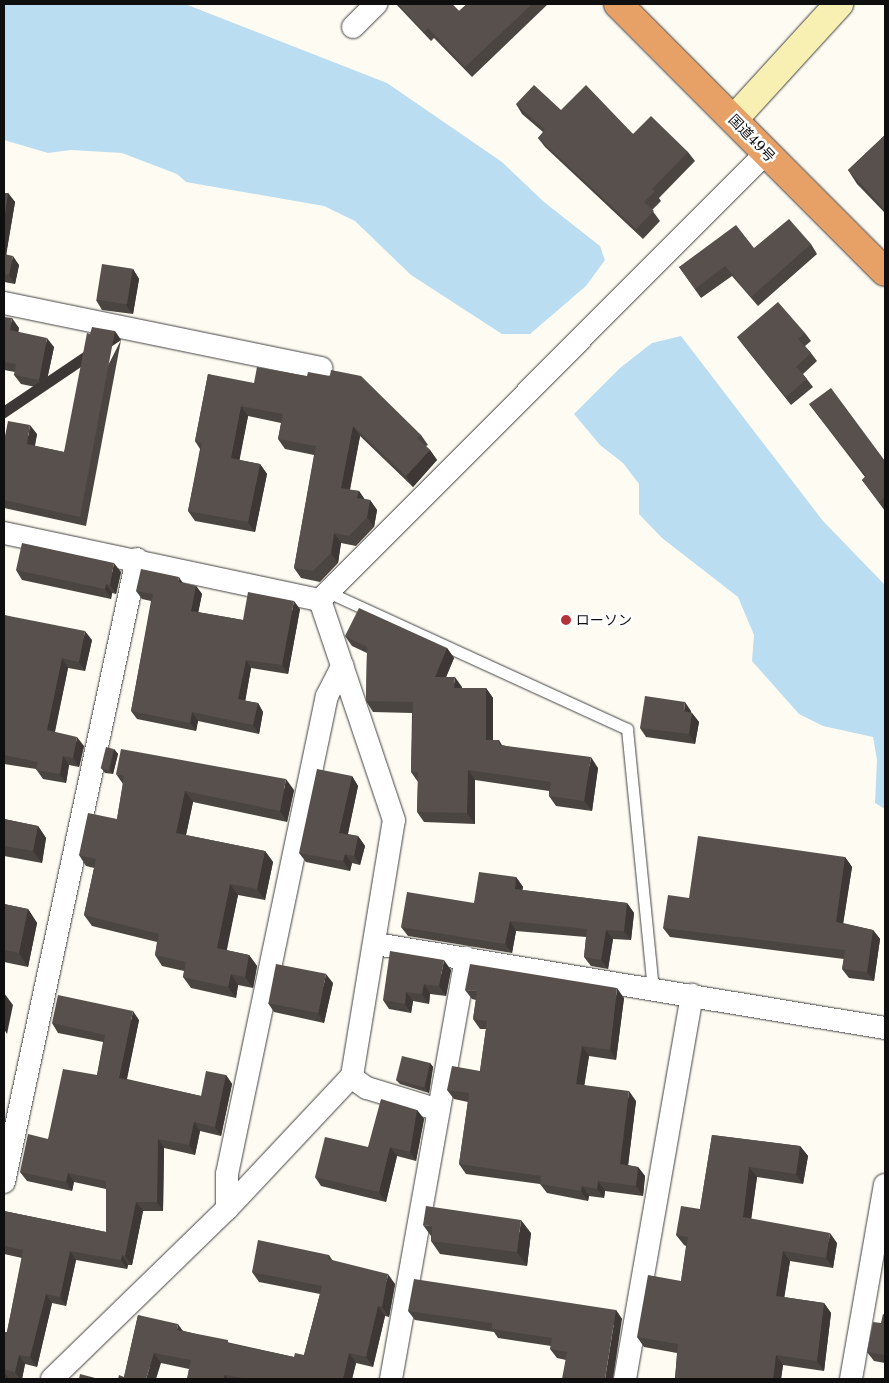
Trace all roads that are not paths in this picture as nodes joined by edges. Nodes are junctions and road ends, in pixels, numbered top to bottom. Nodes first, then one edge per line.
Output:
1 (376, 4) edge
2 (618, 4) edge
3 (839, 4) edge
4 (353, 27) dead end
5 (734, 119) junction
6 (766, 153) junction
7 (885, 272) edge
8 (4, 303) edge
9 (321, 368) dead end
10 (4, 533) edge
11 (137, 560) junction
12 (324, 596) junction
13 (342, 666) junction
14 (376, 944) junction
15 (466, 958) junction
16 (653, 989) junction
17 (692, 995) junction
18 (885, 1028) edge
19 (351, 1077) junction
20 (440, 1110) junction
21 (4, 1182) edge
22 (885, 1185) edge
23 (227, 1209) junction
24 (52, 1379) edge
25 (391, 1379) edge
26 (625, 1379) edge
27 (851, 1379) edge

1 - 4 street
2 - 5 highway, 国道49号
3 - 5 street
5 - 6 highway, 国道49号
6 - 7 highway, 国道49号
6 - 12 street
8 - 9 street
10 - 11 street
11 - 12 street
11 - 21 street
12 - 13 street
12 - 16 lane
13 - 14 street
13 - 23 street
14 - 15 street
14 - 19 street
15 - 16 street
15 - 20 street
16 - 17 street
17 - 18 street
17 - 26 street
19 - 20 street
19 - 23 street
20 - 25 street
22 - 27 street
23 - 24 street

